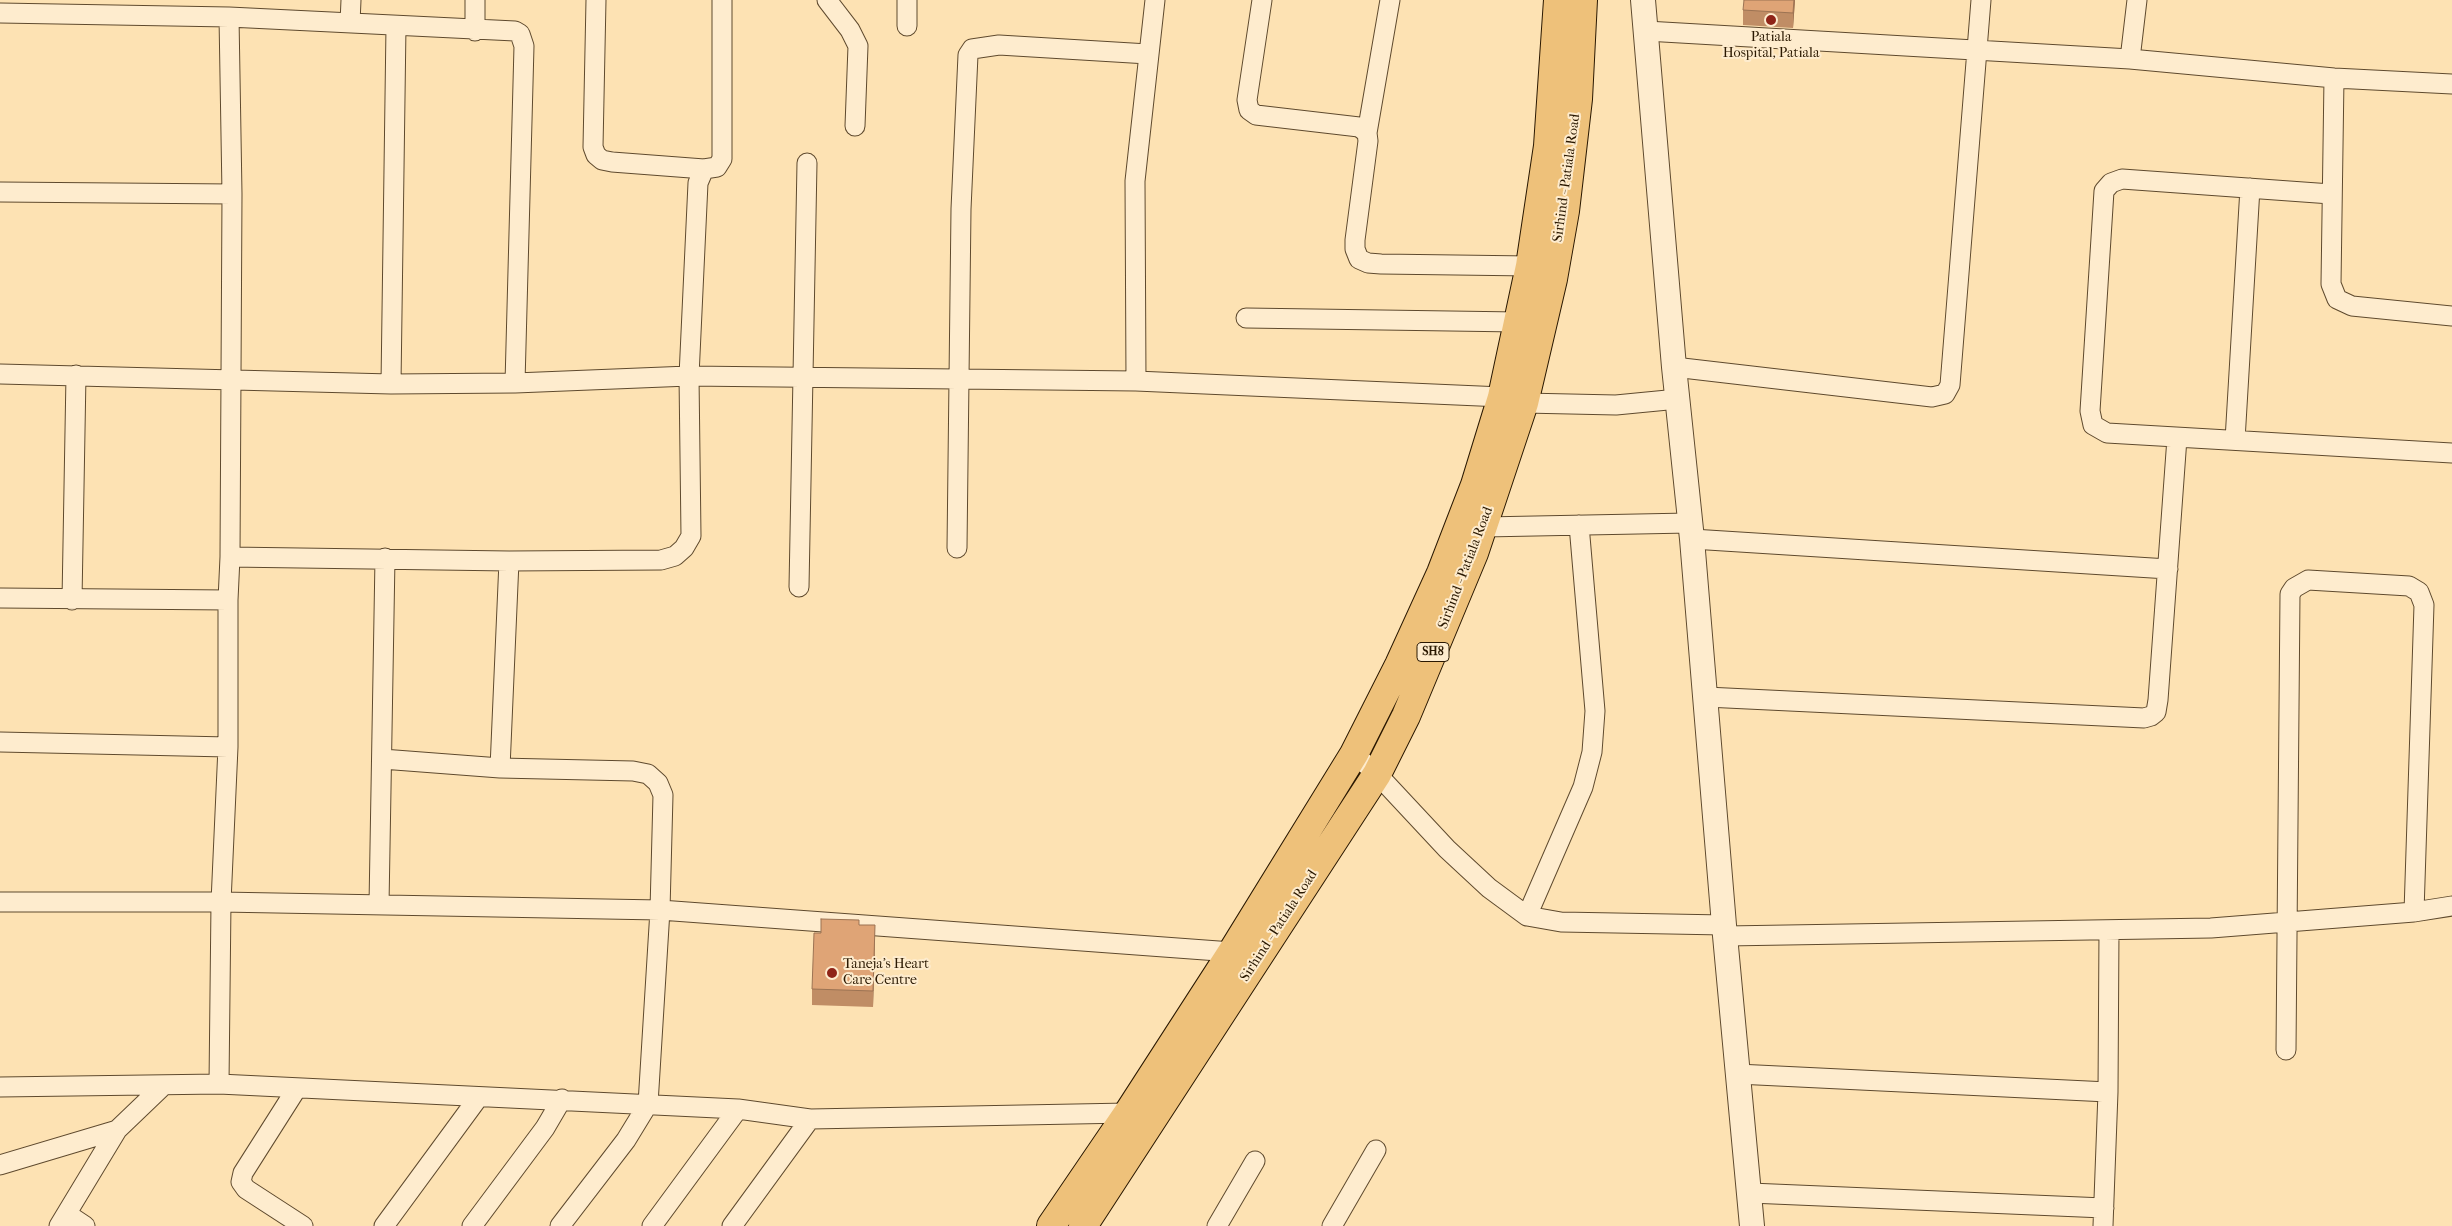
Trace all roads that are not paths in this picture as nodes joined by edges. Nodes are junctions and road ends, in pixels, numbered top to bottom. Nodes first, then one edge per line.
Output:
1 (350, 0) edge
2 (475, 0) edge
3 (596, 0) edge
4 (722, 0) edge
5 (827, 0) edge
6 (908, 0) edge
7 (1155, 0) edge
8 (1262, 0) edge
9 (1390, 0) edge
10 (1558, 0) edge
11 (1583, 0) edge
12 (1643, 0) edge
13 (1981, 0) edge
14 (2137, 0) edge
15 (0, 13) edge
16 (229, 17) junction
17 (350, 23) junction
18 (396, 26) junction
19 (907, 26) dead end
20 (475, 31) junction
21 (1646, 31) junction
22 (1976, 52) junction
23 (1148, 54) junction
24 (2130, 59) junction
25 (2334, 78) junction
26 (2452, 84) edge
27 (855, 126) dead end
28 (1367, 132) junction
29 (807, 163) dead end
30 (704, 168) junction
31 (2250, 188) junction
32 (0, 192) edge
33 (232, 194) junction
34 (2331, 194) junction
35 (1530, 266) junction
36 (2452, 316) edge
37 (1246, 318) dead end
38 (1518, 322) junction
39 (1674, 367) junction
40 (0, 374) edge
41 (76, 376) junction
42 (690, 376) junction
43 (805, 377) junction
44 (958, 379) junction
45 (231, 380) junction
46 (1136, 381) junction
47 (514, 383) junction
48 (391, 384) junction
49 (1513, 400) junction
50 (1678, 400) junction
51 (2177, 438) junction
52 (2235, 440) junction
53 (2452, 453) edge
54 (1579, 525) junction
55 (1484, 527) junction
56 (1691, 531) junction
57 (958, 548) dead end
58 (230, 557) junction
59 (385, 558) junction
60 (509, 561) junction
61 (2168, 569) junction
62 (799, 587) dead end
63 (0, 598) edge
64 (72, 600) junction
65 (228, 600) junction
66 (1706, 697) junction
67 (0, 742) edge
68 (228, 748) junction
69 (1354, 754) junction
70 (382, 759) junction
71 (500, 768) junction
72 (1377, 774) junction
73 (0, 902) edge
74 (221, 902) junction
75 (379, 905) junction
76 (2452, 906) edge
77 (660, 910) junction
78 (2414, 912) junction
79 (1527, 916) junction
80 (2286, 924) junction
81 (1725, 930) junction
82 (2109, 930) junction
83 (1232, 952) junction
84 (2286, 1050) dead end
85 (1737, 1074) junction
86 (220, 1084) junction
87 (164, 1085) junction
88 (0, 1087) edge
89 (296, 1088) junction
90 (2108, 1092) junction
91 (478, 1098) junction
92 (562, 1099) junction
93 (648, 1104) junction
94 (738, 1109) junction
95 (1128, 1113) junction
96 (810, 1119) junction
97 (117, 1130) junction
98 (1376, 1150) dead end
99 (1255, 1161) dead end
100 (0, 1165) edge
101 (1750, 1193) junction
102 (2103, 1217) edge
103 (63, 1220) edge
104 (85, 1226) edge
105 (303, 1226) edge
106 (384, 1226) edge
107 (472, 1226) edge
108 (560, 1226) edge
109 (652, 1226) edge
110 (732, 1226) edge
111 (1051, 1226) edge
112 (1083, 1226) edge
113 (1216, 1226) edge
114 (1332, 1226) edge
115 (1752, 1226) edge

1 - 17 street
2 - 20 street
3 - 30 street
4 - 30 street
5 - 27 street
6 - 19 street
7 - 23 street
8 - 28 street
9 - 28 street
10 - 35 main road
11 - 49 main road, Sirhind - Patiala Road / SH8
12 - 21 street
13 - 22 street
14 - 24 street
15 - 16 street
16 - 17 street
16 - 33 street
17 - 18 street
18 - 20 street
18 - 48 street
20 - 47 street
21 - 22 street
21 - 39 street
22 - 24 street
22 - 39 street
23 - 44 street
23 - 46 street
24 - 25 street
25 - 26 street
25 - 34 street
28 - 35 street
29 - 43 street
30 - 42 street
31 - 34 street
31 - 51 street
31 - 52 street
32 - 33 street
33 - 45 street
34 - 36 street
35 - 38 main road
37 - 38 street
38 - 49 main road
39 - 50 street
40 - 41 street
41 - 45 street
41 - 64 street
42 - 43 street
42 - 47 street
42 - 60 street
43 - 44 street
43 - 62 street
44 - 46 street
44 - 57 street
45 - 48 street
45 - 58 street
46 - 49 street
47 - 48 street
49 - 50 street
49 - 55 main road, Sirhind - Patiala Road / SH8
49 - 69 main road
50 - 56 street
51 - 52 street
51 - 61 street
52 - 53 street
54 - 55 street
54 - 56 street
54 - 79 street
55 - 72 main road, Sirhind - Patiala Road / SH8
56 - 61 street
56 - 66 street
58 - 59 street
58 - 65 street
59 - 60 street
59 - 70 street
60 - 71 street
61 - 66 street
63 - 64 street
64 - 65 street
65 - 68 street
66 - 81 street
67 - 68 street
68 - 74 street
69 - 72 street
69 - 83 main road
70 - 71 street
70 - 75 street
71 - 77 street
72 - 79 street
72 - 112 main road, Sirhind - Patiala Road / SH8
73 - 74 street
74 - 75 street
74 - 86 street
75 - 77 street
76 - 78 street
77 - 83 street
77 - 93 street
78 - 80 street
78 - 80 street
79 - 81 street
80 - 82 street
80 - 84 street
81 - 82 street
81 - 85 street
82 - 90 street
83 - 95 main road
85 - 90 street
85 - 101 street
86 - 87 street
86 - 89 street
87 - 88 street
87 - 97 street
89 - 91 street
89 - 105 street
90 - 102 street
91 - 92 street
91 - 106 street
92 - 93 street
92 - 107 street
93 - 94 street
93 - 108 street
94 - 96 street
94 - 109 street
95 - 96 street
95 - 111 main road
96 - 110 street
97 - 100 street
97 - 103 street
98 - 114 street
99 - 113 street
101 - 102 street
101 - 115 street
103 - 104 street

